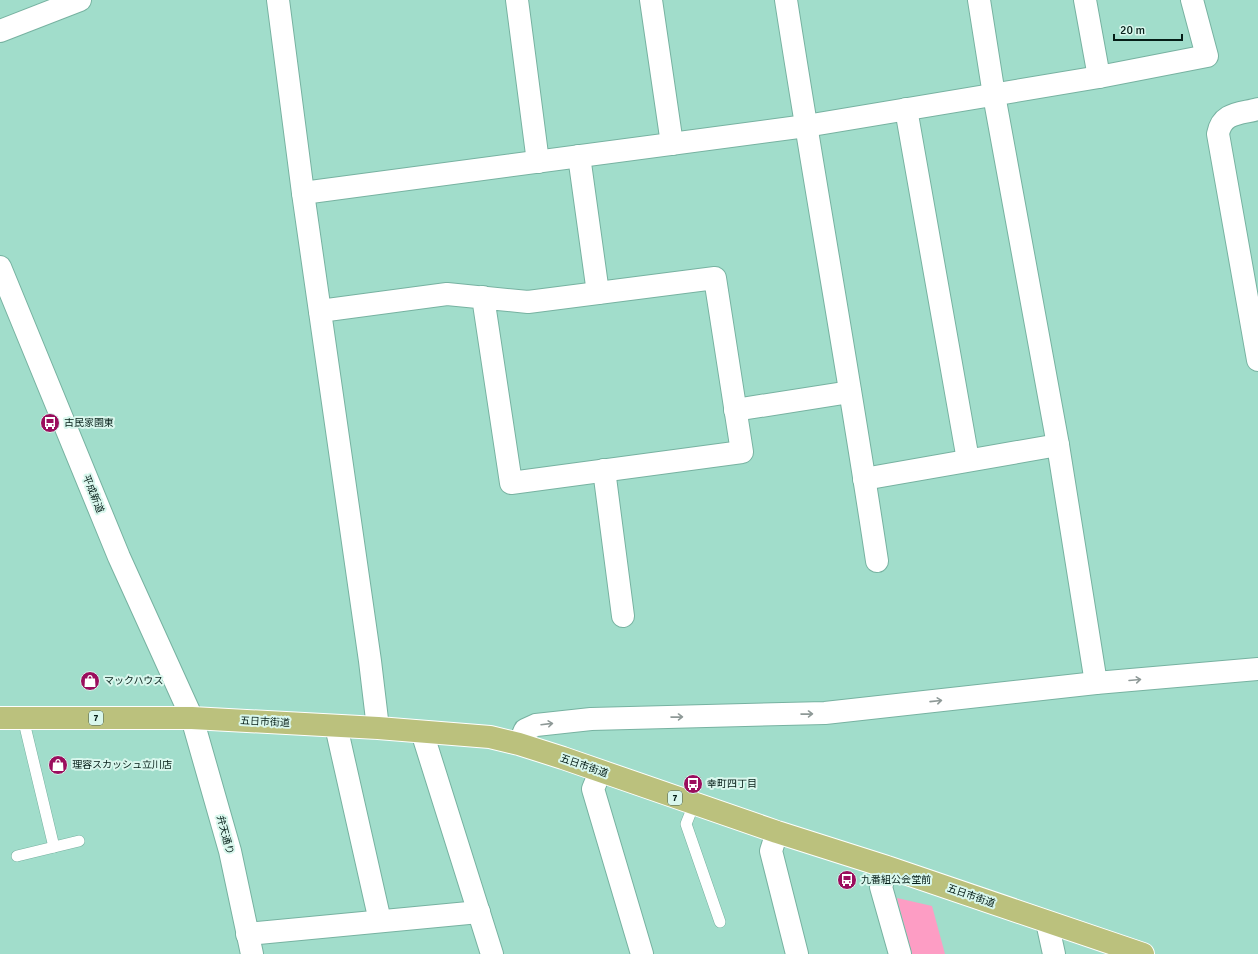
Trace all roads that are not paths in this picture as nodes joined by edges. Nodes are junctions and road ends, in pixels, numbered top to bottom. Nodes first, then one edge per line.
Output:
1 (80, 0) edge
2 (278, 0) edge
3 (517, 0) edge
4 (651, 0) edge
5 (786, 0) edge
6 (979, 0) edge
7 (1085, 0) edge
8 (1192, 0) edge
9 (0, 31) edge
10 (1099, 78) junction
11 (994, 95) junction
12 (906, 109) junction
13 (1258, 109) edge
14 (806, 126) junction
15 (672, 144) junction
16 (579, 156) junction
17 (538, 162) junction
18 (304, 193) junction
19 (0, 267) edge
20 (598, 293) junction
21 (482, 297) junction
22 (320, 311) junction
23 (1258, 360) edge
24 (850, 392) junction
25 (735, 410) junction
26 (1058, 445) junction
27 (968, 460) junction
28 (604, 470) junction
29 (864, 478) junction
30 (877, 561) dead end
31 (623, 616) dead end
32 (1258, 669) edge
33 (1096, 683) junction
34 (0, 718) edge
35 (23, 718) junction
36 (192, 718) junction
37 (336, 726) junction
38 (378, 728) junction
39 (422, 732) junction
40 (518, 744) junction
41 (600, 772) junction
42 (694, 804) junction
43 (777, 832) junction
44 (79, 841) dead end
45 (54, 847) junction
46 (18, 856) dead end
47 (887, 867) junction
48 (479, 912) junction
49 (380, 921) junction
50 (720, 922) dead end
51 (1047, 922) junction
52 (250, 944) edge
53 (492, 954) edge
54 (642, 954) edge
55 (797, 954) edge
56 (900, 954) edge
57 (1054, 954) edge
58 (1143, 954) edge

1 - 9 street
2 - 18 street
3 - 17 street
4 - 15 street
5 - 14 street
6 - 11 street
7 - 10 street
8 - 10 street
10 - 11 street
11 - 12 street
11 - 26 street
12 - 14 street
12 - 27 street
13 - 23 street
14 - 15 street
14 - 24 street
15 - 16 street
16 - 17 street
16 - 20 street
17 - 18 street
18 - 22 street
19 - 36 street, 平成新道
20 - 21 street
20 - 25 street
21 - 22 street
21 - 28 street
22 - 38 street
24 - 25 street
24 - 29 street
25 - 28 street
26 - 27 street
26 - 33 street
27 - 29 street
28 - 31 street
29 - 30 street
33 -> 32 street
40 -> 33 street
34 - 35 main road, 五日市街道 / 7
35 - 36 main road, 五日市街道 / 7
35 - 45 lane
36 - 37 main road, 五日市街道 / 7
36 - 52 street, 弁天通り
37 - 38 main road, 五日市街道 / 7
37 - 49 street
38 - 39 main road, 五日市街道 / 7
39 - 40 main road, 五日市街道 / 7
39 - 48 street
40 - 41 main road, 五日市街道 / 7
41 - 42 main road, 五日市街道 / 7
41 - 54 street
42 - 43 main road, 五日市街道 / 7
42 - 50 lane
43 - 47 main road, 五日市街道 / 7
43 - 55 street
44 - 45 lane
45 - 46 lane
47 - 51 main road, 五日市街道 / 7
47 - 56 street
48 - 49 street
48 - 53 street
49 - 52 street
51 - 57 street
51 - 58 main road, 五日市街道 / 7

